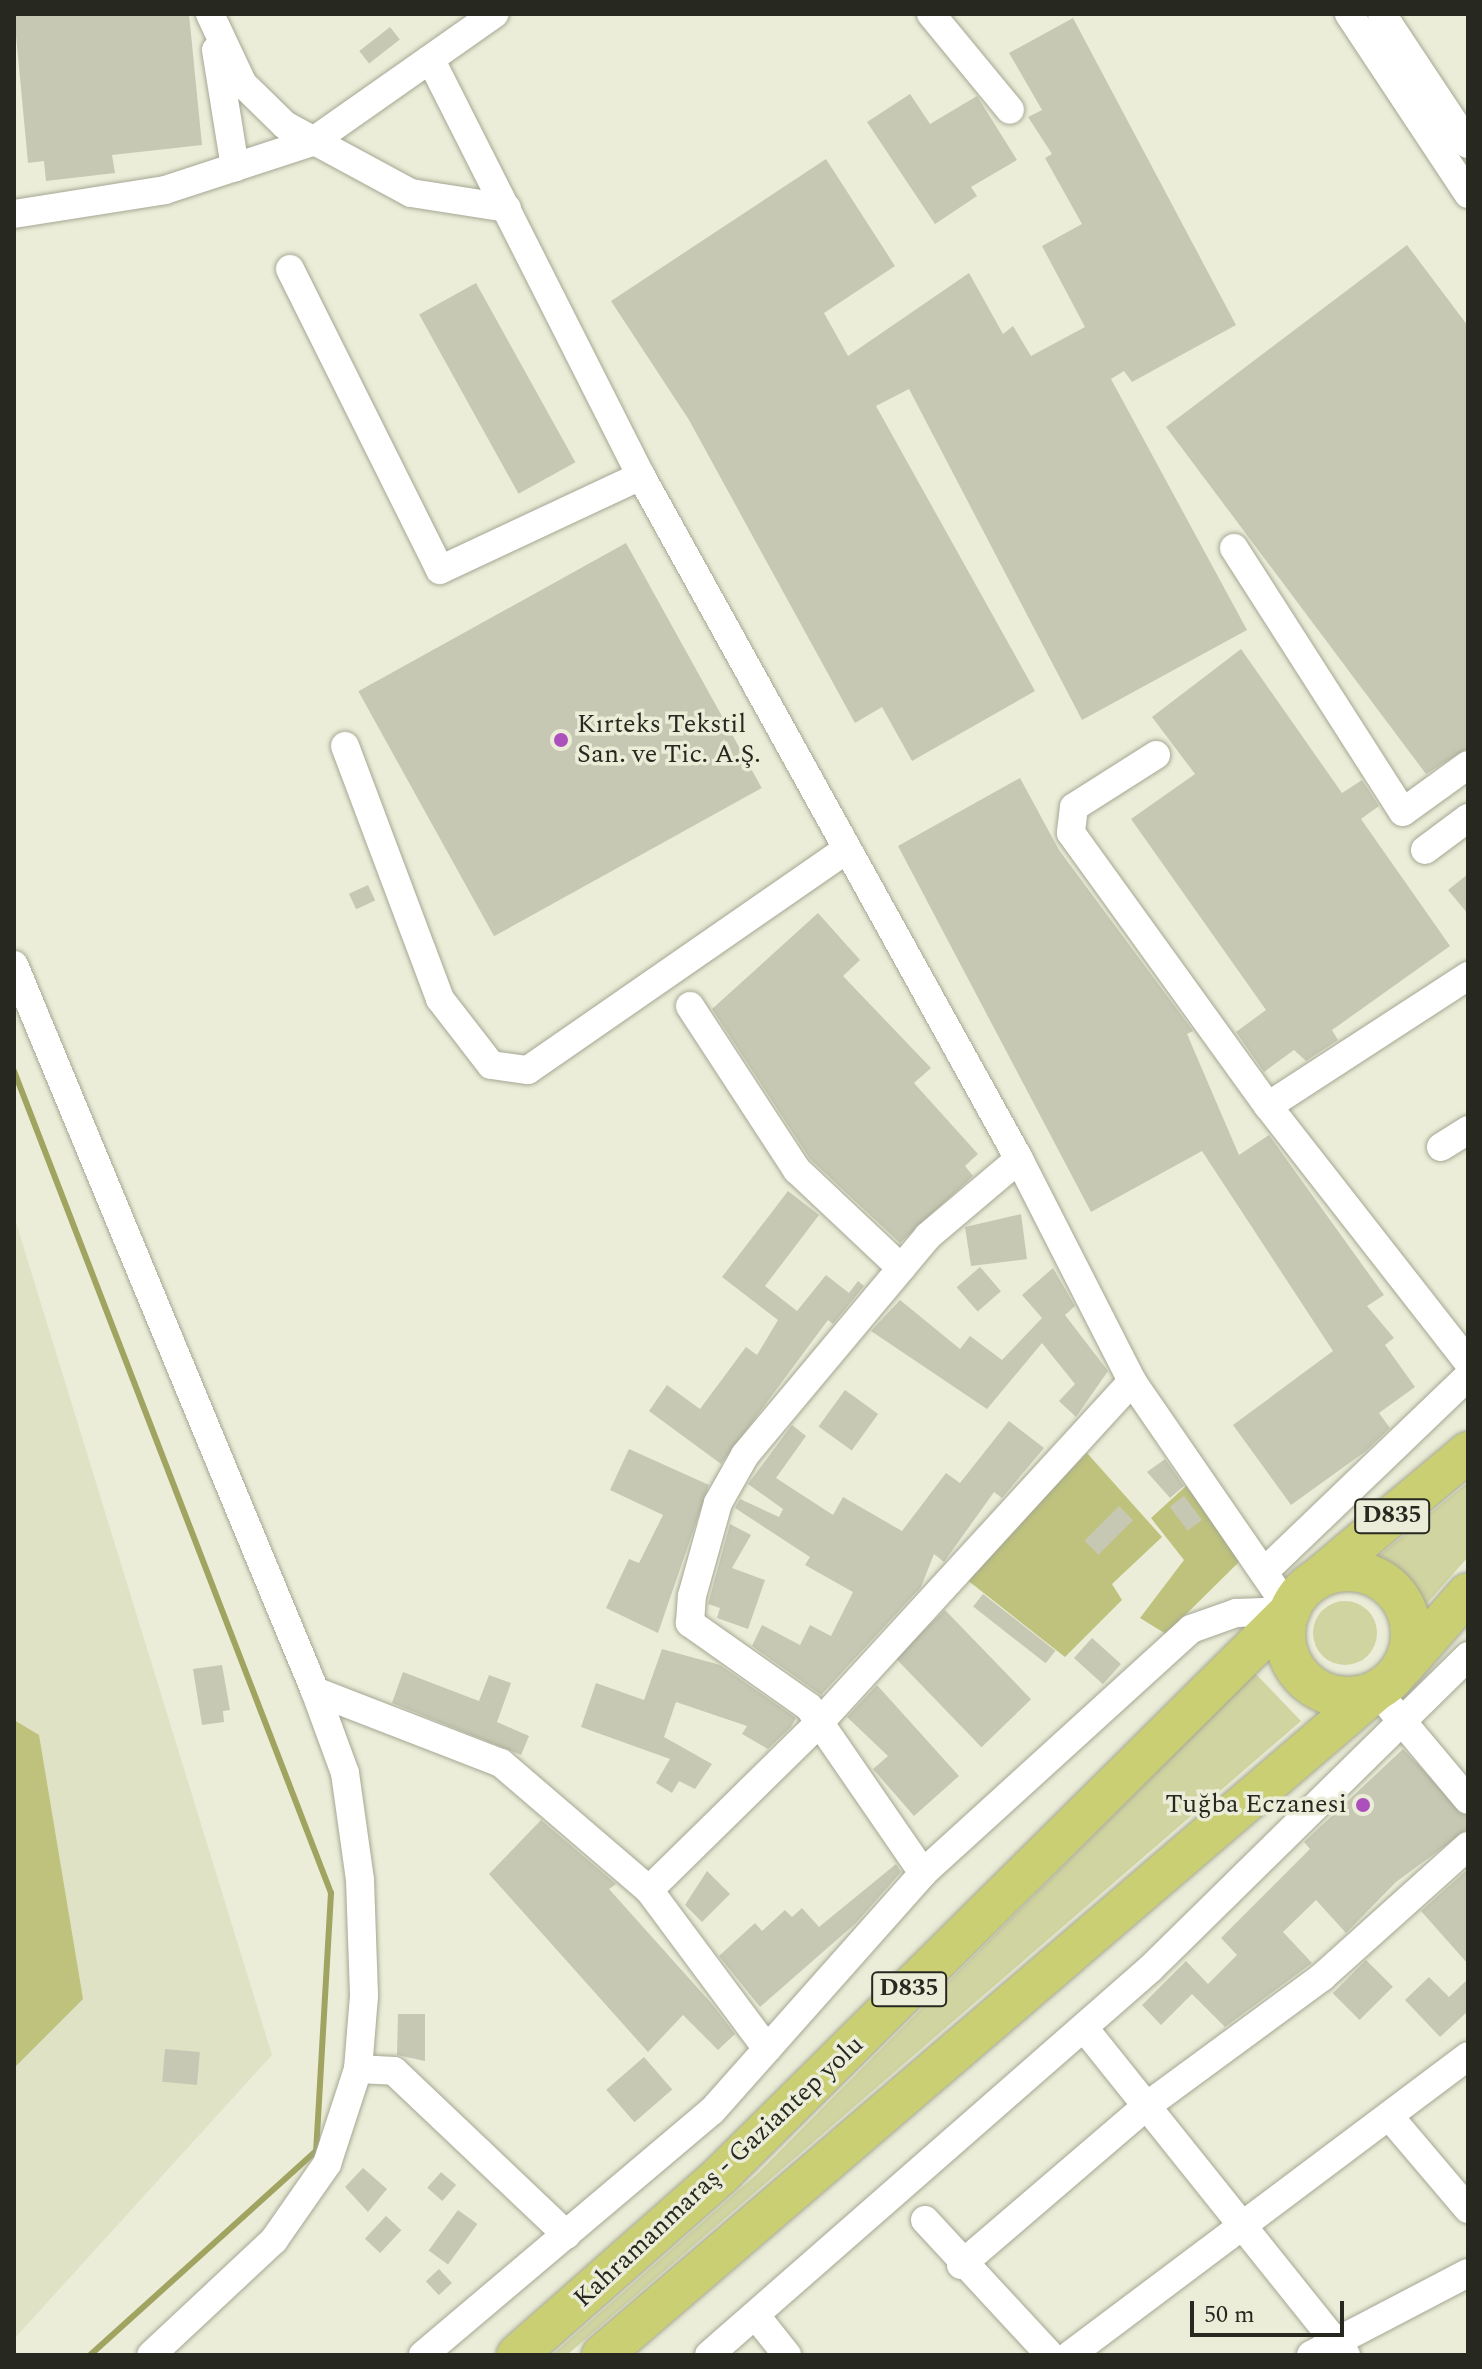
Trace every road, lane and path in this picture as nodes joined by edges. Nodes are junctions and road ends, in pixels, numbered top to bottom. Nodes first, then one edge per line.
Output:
1 (494, 14) edge
2 (931, 14) edge
3 (1349, 14) edge
4 (1382, 14) edge
5 (212, 24) edge
6 (430, 59) junction
7 (1010, 110) dead end
8 (312, 142) junction
9 (1468, 144) edge
10 (235, 167) junction
11 (1468, 194) edge
12 (507, 208) junction
13 (14, 214) edge
14 (290, 269) dead end
15 (641, 476) junction
16 (1234, 548) dead end
17 (345, 746) dead end
18 (1156, 755) dead end
19 (1468, 765) edge
20 (1468, 818) edge
21 (847, 849) junction
22 (1425, 850) dead end
23 (14, 965) edge
24 (1468, 976) edge
25 (690, 1006) dead end
26 (1268, 1106) junction
27 (1468, 1130) edge
28 (1441, 1147) dead end
29 (1019, 1159) junction
30 (901, 1268) junction
31 (1468, 1362) edge
32 (1468, 1376) edge
33 (1132, 1381) junction
34 (1468, 1452) edge
35 (1265, 1571) junction
36 (1317, 1579) junction
37 (1468, 1593) edge
38 (1290, 1611) junction
39 (1468, 1656) edge
40 (315, 1691) junction
41 (1393, 1693) junction
42 (820, 1722) junction
43 (1468, 1800) edge
44 (1468, 1846) edge
45 (923, 1873) junction
46 (649, 1890) junction
47 (1084, 2028) junction
48 (767, 2049) junction
49 (1468, 2056) edge
50 (358, 2069) junction
51 (1148, 2105) junction
52 (1389, 2116) junction
53 (1468, 2209) edge
54 (925, 2220) dead end
55 (1246, 2228) junction
56 (567, 2235) junction
57 (961, 2265) junction
58 (1468, 2273) edge
59 (756, 2316) junction
60 (1341, 2348) edge
61 (151, 2355) edge
62 (423, 2355) edge
63 (517, 2355) edge
64 (602, 2355) edge
65 (709, 2355) edge
66 (787, 2355) edge
67 (1050, 2355) edge
68 (1070, 2355) edge
69 (1311, 2355) edge

1 - 6 street
2 - 7 street
3 - 11 street
4 - 9 street
5 - 8 street
5 - 10 street
6 - 8 street
6 - 12 street
8 - 10 street
8 - 12 street
10 - 13 street
12 - 15 street
14 - 15 street
15 - 21 street
16 - 19 street
17 - 21 street
18 - 26 street
20 - 22 street
21 - 29 street
23 - 40 street
24 - 26 street
25 - 30 street
26 - 31 street
27 - 28 street
29 - 30 street
29 - 33 street
30 - 42 street
32 - 35 street
33 - 35 street
33 - 42 street
34 - 36 highway, D835
35 - 38 street
36 - 38 highway
36 - 41 highway
37 - 41 highway, D835
38 - 41 highway
38 - 45 street
38 - 63 highway, Kahramanmaraş - Gaziantep yolu / D835
39 - 41 street
40 - 46 street
40 - 50 street
41 - 43 street
41 - 47 street
41 - 64 highway, D835
42 - 45 street
42 - 46 street
44 - 51 street
45 - 48 street
46 - 48 street
47 - 51 street
47 - 59 street
48 - 56 street
49 - 52 street
50 - 56 street
50 - 61 street
51 - 55 street
51 - 57 street
52 - 53 street
52 - 55 street
54 - 57 street
55 - 60 street
55 - 68 street
56 - 62 street
57 - 67 street
58 - 60 street
59 - 65 street
59 - 66 street
60 - 69 street

